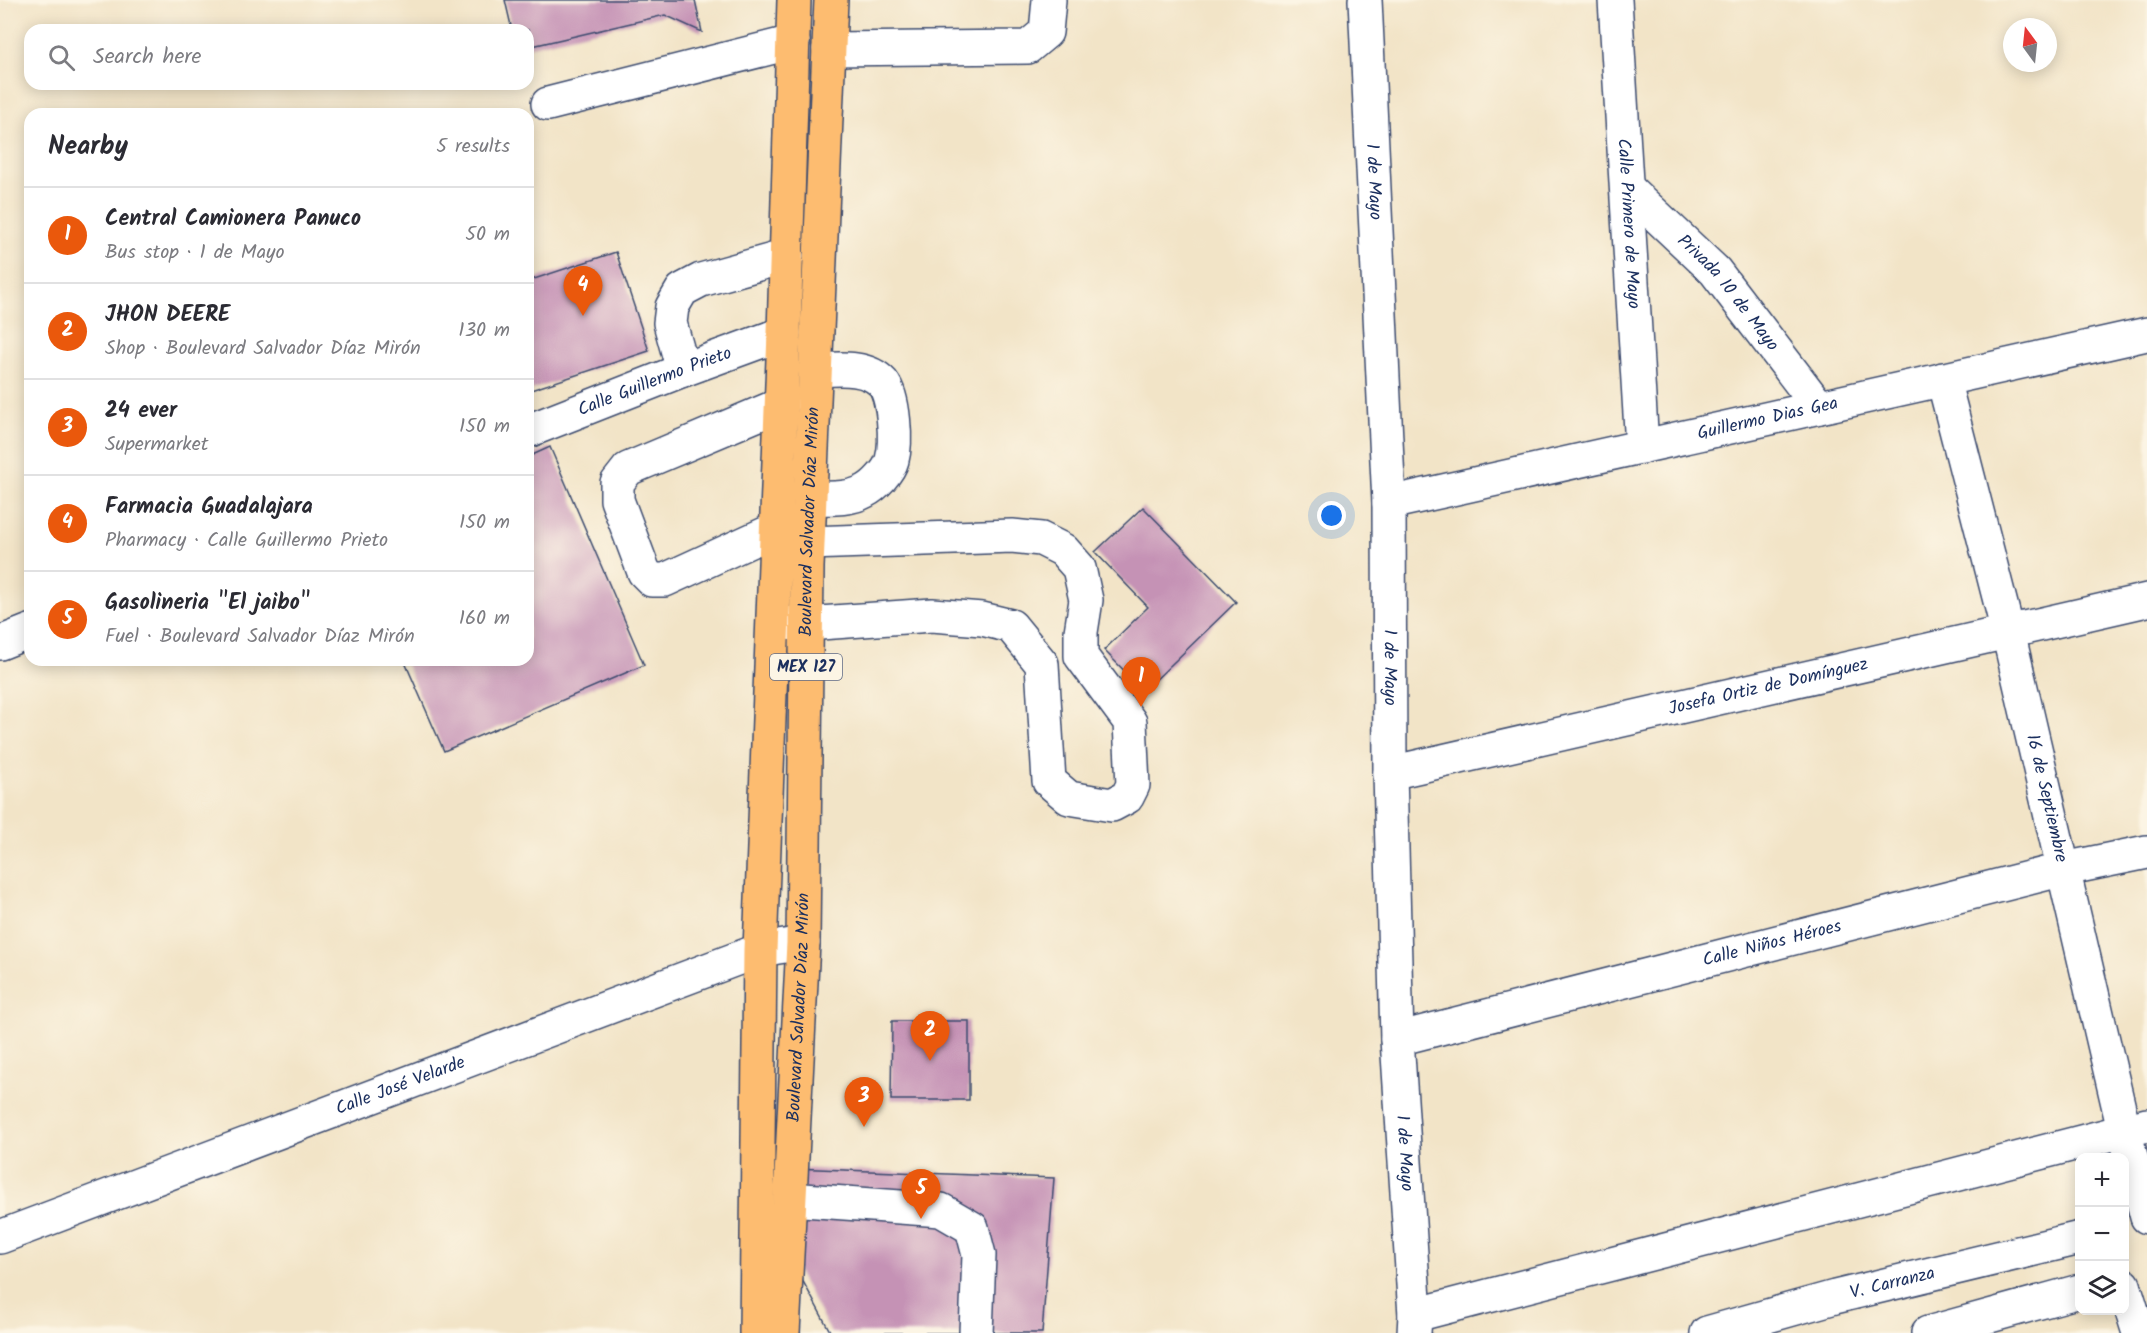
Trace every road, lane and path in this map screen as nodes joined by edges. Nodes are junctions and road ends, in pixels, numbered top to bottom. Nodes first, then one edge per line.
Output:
1 (794, 0) edge
2 (831, 0) edge
3 (1049, 0) edge
4 (1365, 0) edge
5 (1615, 0) edge
6 (793, 42) junction
7 (829, 49) junction
8 (548, 104) dead end
9 (1627, 188) junction
10 (786, 256) junction
11 (784, 333) junction
12 (2147, 334) edge
13 (683, 370) junction
14 (816, 370) junction
15 (1943, 379) junction
16 (782, 404) junction
17 (1819, 407) junction
18 (534, 429) edge
19 (1642, 447) junction
20 (810, 498) junction
21 (1389, 503) junction
22 (776, 536) junction
23 (808, 543) junction
24 (2147, 600) edge
25 (772, 623) junction
26 (806, 624) junction
27 (2008, 632) junction
28 (24, 633) edge
29 (0, 643) edge
30 (1390, 773) junction
31 (2147, 852) edge
32 (2064, 869) junction
33 (803, 943) junction
34 (760, 950) junction
35 (1397, 1039) junction
36 (2135, 1127) edge
37 (790, 1199) junction
38 (2147, 1219) edge
39 (2129, 1225) edge
40 (0, 1237) edge
41 (2075, 1239) edge
42 (2147, 1272) edge
43 (2129, 1277) edge
44 (2075, 1292) edge
45 (2129, 1301) edge
46 (1414, 1324) edge
47 (756, 1333) edge
48 (783, 1333) edge
49 (976, 1333) edge
50 (1707, 1333) edge
51 (1928, 1333) edge
52 (2139, 1333) edge

1 - 6 main road, Boulevard Salvador Díaz Mirón / MEX 127
2 - 7 main road, Boulevard Salvador Díaz Mirón / MEX 127
3 - 7 street
4 - 21 street, 1 de Mayo
5 - 9 street, Calle Primero de Mayo
6 - 8 street
6 - 10 main road, Boulevard Salvador Díaz Mirón / MEX 127
7 - 14 main road, Boulevard Salvador Díaz Mirón / MEX 127
9 - 17 street, Privada 10 de Mayo
9 - 19 street, Calle Primero de Mayo
10 - 11 main road, Boulevard Salvador Díaz Mirón / MEX 127
10 - 13 street
11 - 13 street, Calle Guillermo Prieto
11 - 16 main road, Boulevard Salvador Díaz Mirón / MEX 127
12 - 15 street, Guillermo Dias Gea
13 - 18 street, Calle Guillermo Prieto
14 - 20 main road, Boulevard Salvador Díaz Mirón / MEX 127
14 - 20 street
15 - 17 street, Guillermo Dias Gea
15 - 27 street, 16 de Septiembre
16 - 22 main road, Boulevard Salvador Díaz Mirón / MEX 127
16 - 22 street
17 - 19 street, Guillermo Dias Gea
19 - 21 street, Guillermo Dias Gea
20 - 23 main road, Boulevard Salvador Díaz Mirón / MEX 127
21 - 30 street, 1 de Mayo
22 - 23 street
22 - 25 main road, Boulevard Salvador Díaz Mirón / MEX 127
23 - 26 main road, Boulevard Salvador Díaz Mirón / MEX 127
23 - 26 street
24 - 27 street, Josefa Ortiz de Domínguez
25 - 26 street
25 - 34 main road, Boulevard Salvador Díaz Mirón / MEX 127
26 - 33 main road, Boulevard Salvador Díaz Mirón / MEX 127
27 - 30 street, Josefa Ortiz de Domínguez
27 - 32 street, 16 de Septiembre
28 - 29 street
30 - 35 street, 1 de Mayo
31 - 32 street, Calle Niños Héroes
32 - 35 street, Calle Niños Héroes
32 - 36 street, 16 de Septiembre
33 - 34 street, Calle José Velarde
33 - 37 main road, Boulevard Salvador Díaz Mirón / MEX 127
34 - 40 street, Calle José Velarde
34 - 47 main road, Boulevard Salvador Díaz Mirón / MEX 127
35 - 46 street, 1 de Mayo
36 - 38 street, 16 de Septiembre
36 - 46 street
37 - 48 main road, Boulevard Salvador Díaz Mirón / MEX 127
37 - 49 street
38 - 39 street
41 - 50 street, V. Carranza
42 - 43 street
44 - 51 street
45 - 52 street

